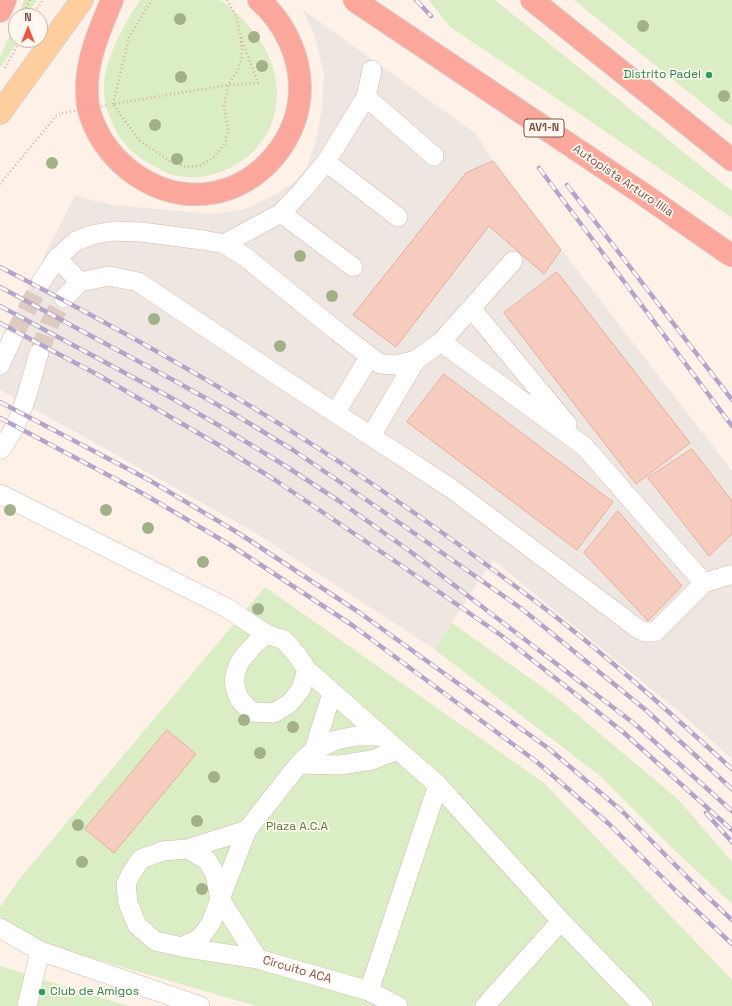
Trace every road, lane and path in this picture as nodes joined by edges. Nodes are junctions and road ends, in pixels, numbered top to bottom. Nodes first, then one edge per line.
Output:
1 (4, 0) edge
2 (82, 0) edge
3 (112, 0) edge
4 (152, 0) edge
5 (227, 0) edge
6 (259, 0) edge
7 (354, 0) edge
8 (532, 0) edge
9 (0, 11) edge
10 (241, 38) junction
11 (16, 48) edge
12 (372, 70) dead end
13 (3, 71) dead end
14 (228, 86) junction
15 (366, 97) junction
16 (113, 104) junction
17 (0, 113) edge
18 (434, 156) dead end
19 (732, 160) edge
20 (326, 162) junction
21 (0, 184) edge
22 (281, 214) junction
23 (398, 217) dead end
24 (224, 244) junction
25 (732, 256) edge
26 (57, 258) junction
27 (513, 261) dead end
28 (353, 267) dead end
29 (41, 282) tunnel mouth
30 (80, 282) junction
31 (64, 298) tunnel mouth
32 (471, 308) junction
33 (13, 337) tunnel mouth
34 (440, 342) junction
35 (39, 353) tunnel mouth
36 (370, 356) junction
37 (416, 360) junction
38 (0, 365) edge
39 (336, 412) junction
40 (371, 436) junction
41 (584, 446) junction
42 (0, 450) edge
43 (0, 494) edge
44 (732, 575) edge
45 (704, 583) junction
46 (266, 634) junction
47 (307, 670) junction
48 (332, 693) junction
49 (382, 736) junction
50 (314, 750) junction
51 (398, 750) junction
52 (298, 764) junction
53 (438, 785) junction
54 (247, 830) junction
55 (187, 849) junction
56 (220, 899) junction
57 (561, 921) junction
58 (0, 928) edge
59 (182, 947) junction
60 (40, 951) junction
61 (258, 959) junction
62 (369, 991) junction
63 (27, 1006) edge
64 (200, 1006) edge
65 (398, 1006) edge
66 (485, 1006) edge
67 (643, 1006) edge

1 - 9 highway
2 - 17 main road
3 - 6 highway
4 - 16 path
5 - 10 path
7 - 25 highway, Autopista Arturo Illia / AV1-N, bridge
8 - 19 highway
10 - 14 path
10 - 14 path
11 - 13 path
12 - 15 street
14 - 16 path
14 - 16 path
15 - 18 street
15 - 20 street
16 - 21 path, bridge
20 - 22 street
20 - 23 street
22 - 24 street
22 - 28 street
24 - 26 street
24 - 36 street
26 - 29 street
26 - 30 street
27 - 32 street
30 - 31 street
30 - 39 street
32 - 34 street
32 - 41 street
33 - 38 street
34 - 37 street
34 - 41 street
35 - 42 street
36 - 37 street
36 - 39 street
37 - 40 street
39 - 40 street
40 - 45 street
41 - 45 street
43 - 46 street
44 - 45 street
46 - 47 street
46 - 47 street
47 - 48 street
48 - 49 street
48 - 50 street
49 - 50 street
49 - 51 street
50 - 52 street
51 - 52 street
51 - 53 street
52 - 54 street
53 - 57 street
53 - 62 street
54 - 55 street
54 - 56 street
55 - 56 street
55 - 59 street
56 - 59 street
56 - 61 street, Circuito ACA
57 - 66 street
57 - 67 street
58 - 60 street
59 - 61 street
60 - 63 street
60 - 64 street
61 - 62 street, Circuito ACA
62 - 65 street, Circuito ACA

